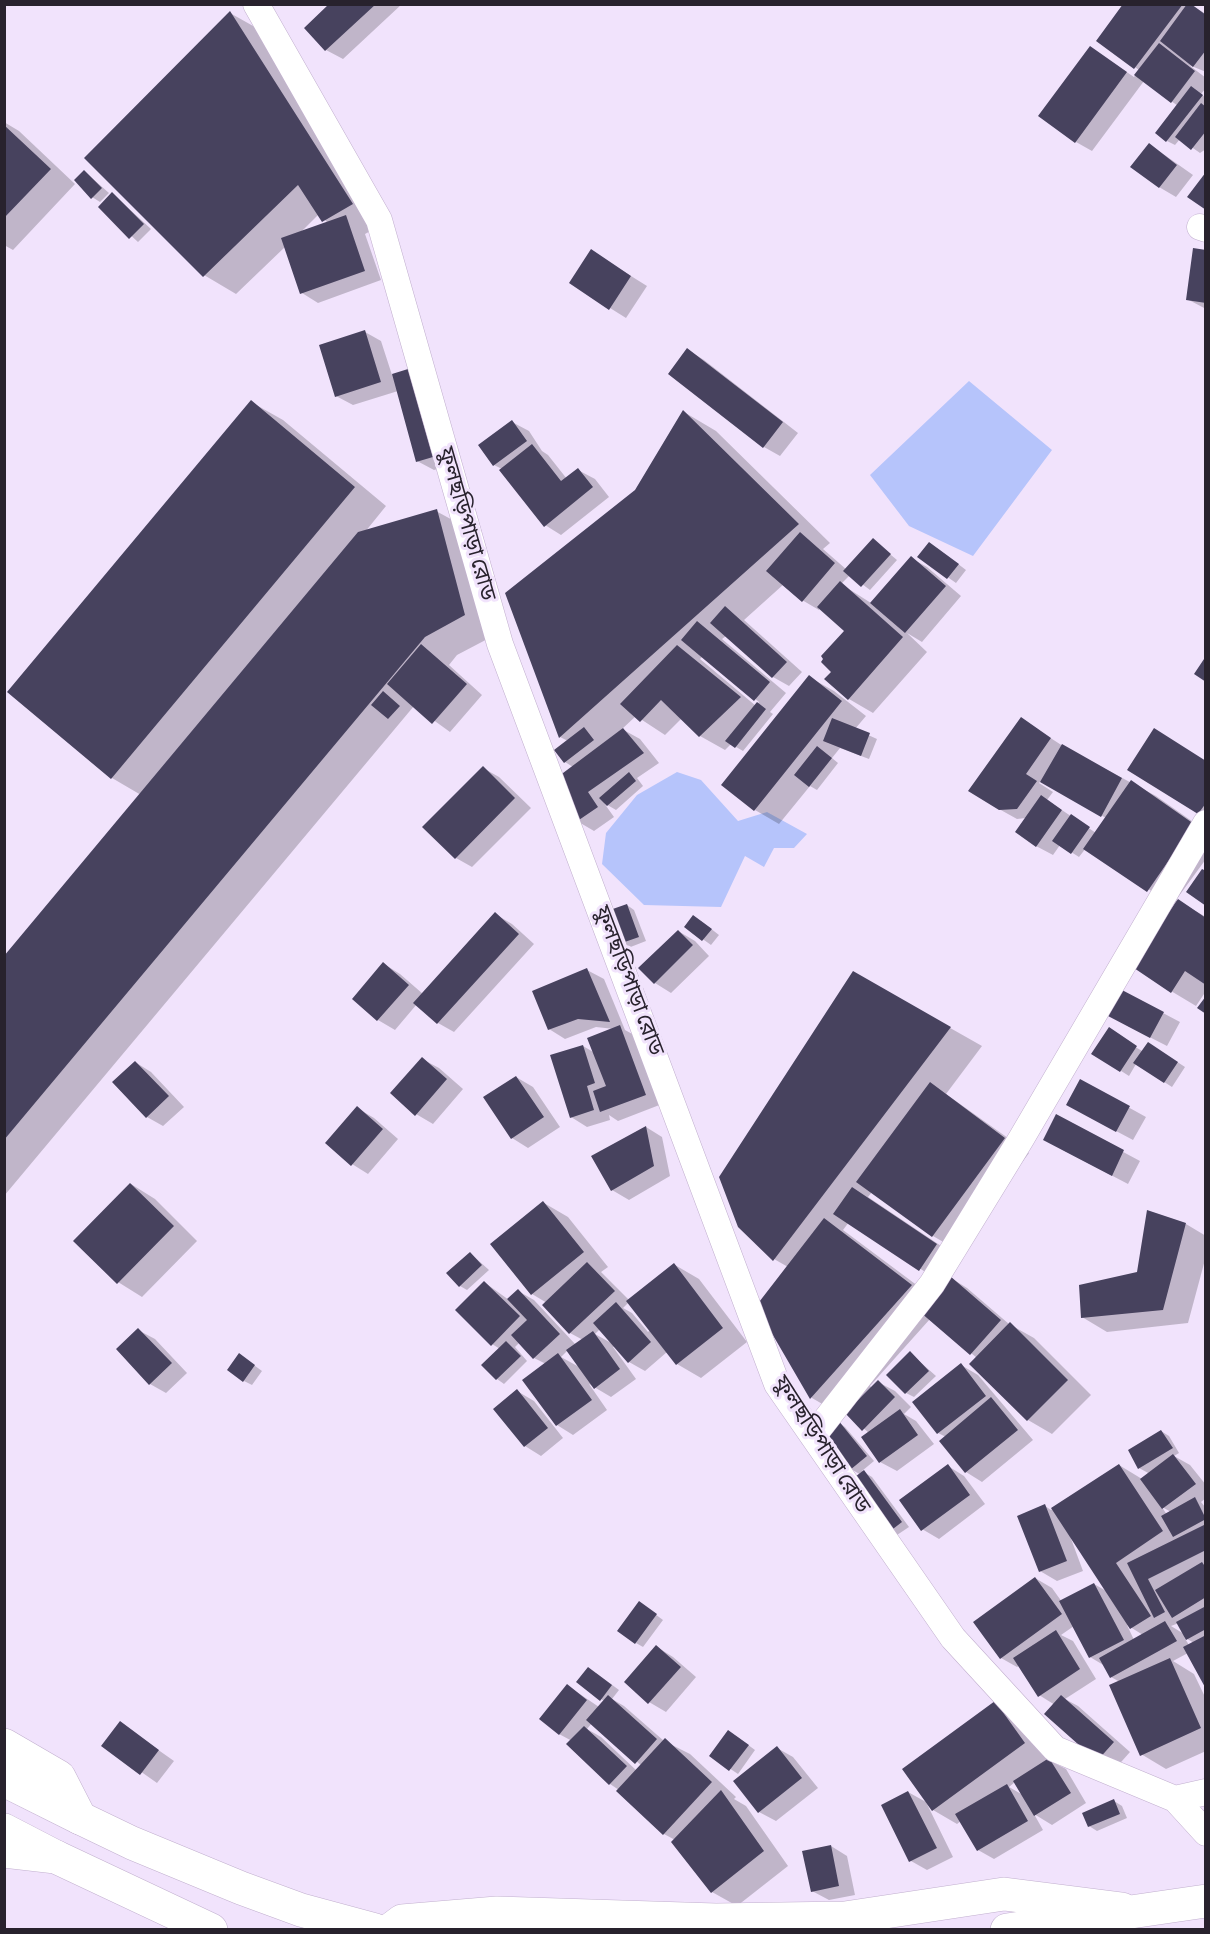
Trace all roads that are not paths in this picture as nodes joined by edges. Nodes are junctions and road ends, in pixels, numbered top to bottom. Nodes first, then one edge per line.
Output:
1 (256, 4) edge
2 (1206, 823) edge
3 (813, 1436) junction
4 (4, 1746) edge
5 (4, 1780) edge
6 (1206, 1792) edge
7 (1175, 1799) junction
8 (80, 1818) junction
9 (4, 1830) edge
10 (1206, 1833) edge
11 (4, 1851) edge
12 (56, 1857) junction
13 (1206, 1901) edge
14 (1139, 1911) junction
15 (389, 1927) edge
16 (211, 1929) edge
17 (1007, 1929) edge

1 - 3 street, ফুলছড়িপাড়া রোড
2 - 3 street
3 - 7 street, ফুলছড়িপাড়া রোড
4 - 8 main road
5 - 8 main road
6 - 7 street
7 - 10 street
8 - 15 main road
9 - 12 main road
11 - 12 main road
12 - 16 main road
13 - 14 main road
14 - 15 main road
14 - 17 main road

